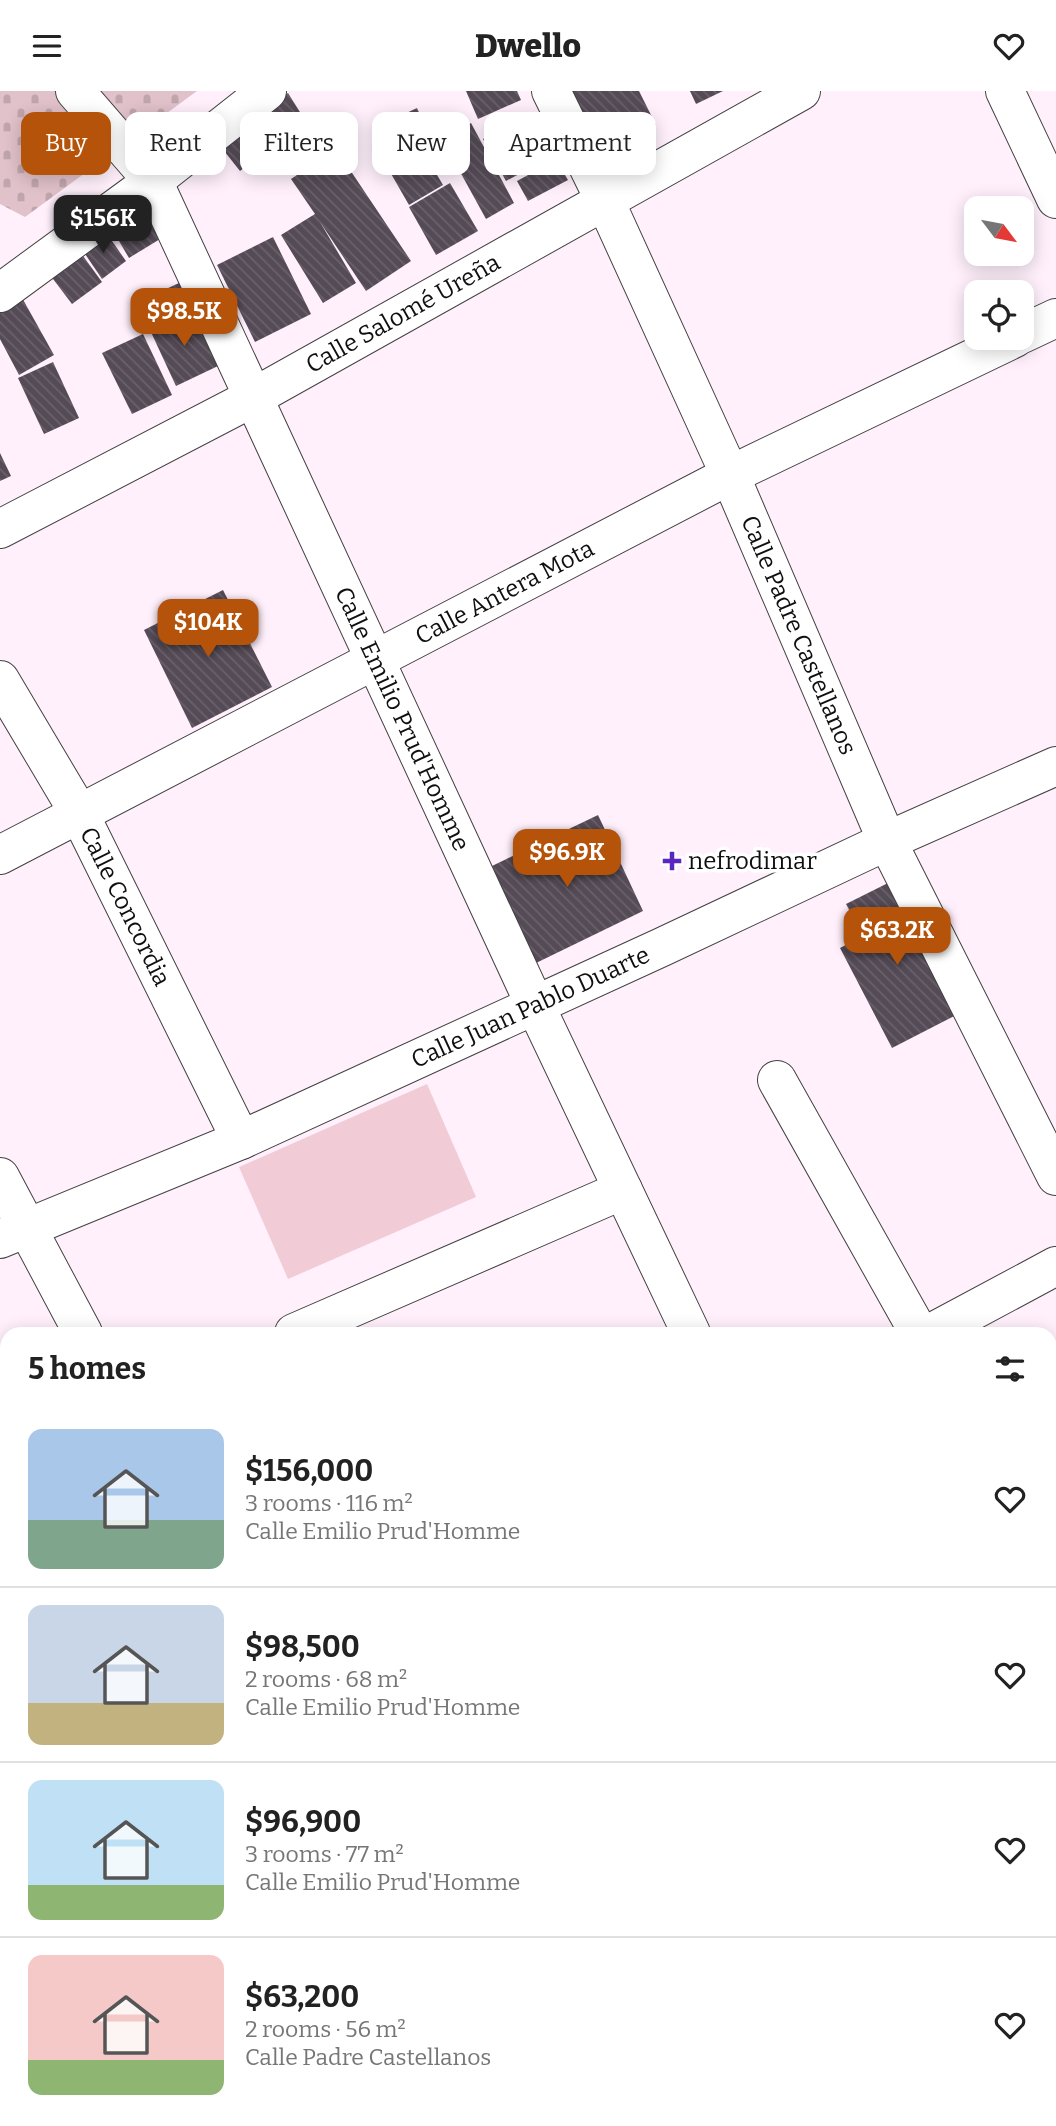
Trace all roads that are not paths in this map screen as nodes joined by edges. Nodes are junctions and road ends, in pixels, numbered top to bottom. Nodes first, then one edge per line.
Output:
1 (75, 91) edge
2 (267, 91) edge
3 (551, 91) edge
4 (1005, 91) edge
5 (797, 92) edge
6 (153, 181) junction
7 (1056, 199) edge
8 (605, 201) junction
9 (0, 293) edge
10 (1056, 318) edge
11 (1034, 328) edge
12 (990, 350) edge
13 (254, 397) junction
14 (730, 475) junction
15 (0, 529) edge
16 (376, 659) junction
17 (0, 680) edge
18 (1056, 766) edge
19 (79, 813) junction
20 (887, 841) junction
21 (0, 855) edge
22 (535, 1005) junction
23 (777, 1080) dead end
24 (242, 1140) junction
25 (1056, 1176) edge
26 (0, 1177) edge
27 (624, 1190) junction
28 (13, 1233) edge
29 (1056, 1266) edge
30 (79, 1327) edge
31 (308, 1327) edge
32 (688, 1327) edge
33 (916, 1327) edge
34 (942, 1327) edge

1 - 6 street, Calle Emilio Prud'Homme
2 - 6 street
3 - 8 street, Calle Padre Castellanos
4 - 7 street
5 - 8 street, Calle Salomé Ureña
6 - 9 street
6 - 13 street, Calle Emilio Prud'Homme
8 - 13 street, Calle Salomé Ureña
8 - 14 street, Calle Padre Castellanos
10 - 11 street
12 - 14 street, Calle Antera Mota
13 - 15 street, Calle Salomé Ureña
13 - 16 street, Calle Emilio Prud'Homme
14 - 16 street, Calle Antera Mota
14 - 20 street, Calle Padre Castellanos
16 - 19 street, Calle Antera Mota
16 - 22 street, Calle Emilio Prud'Homme
17 - 19 street, Calle Concordia
18 - 20 street, Calle Juan Pablo Duarte
19 - 21 street, Calle Antera Mota
19 - 24 street, Calle Concordia
20 - 22 street, Calle Juan Pablo Duarte
20 - 25 street, Calle Padre Castellanos
22 - 24 street, Calle Juan Pablo Duarte
22 - 27 street, Calle Emilio Prud'Homme
23 - 33 street
24 - 28 street, Calle Juan Pablo Duarte
26 - 28 street
27 - 31 street
27 - 32 street, Calle Emilio Prud'Homme
28 - 30 street
29 - 34 street

